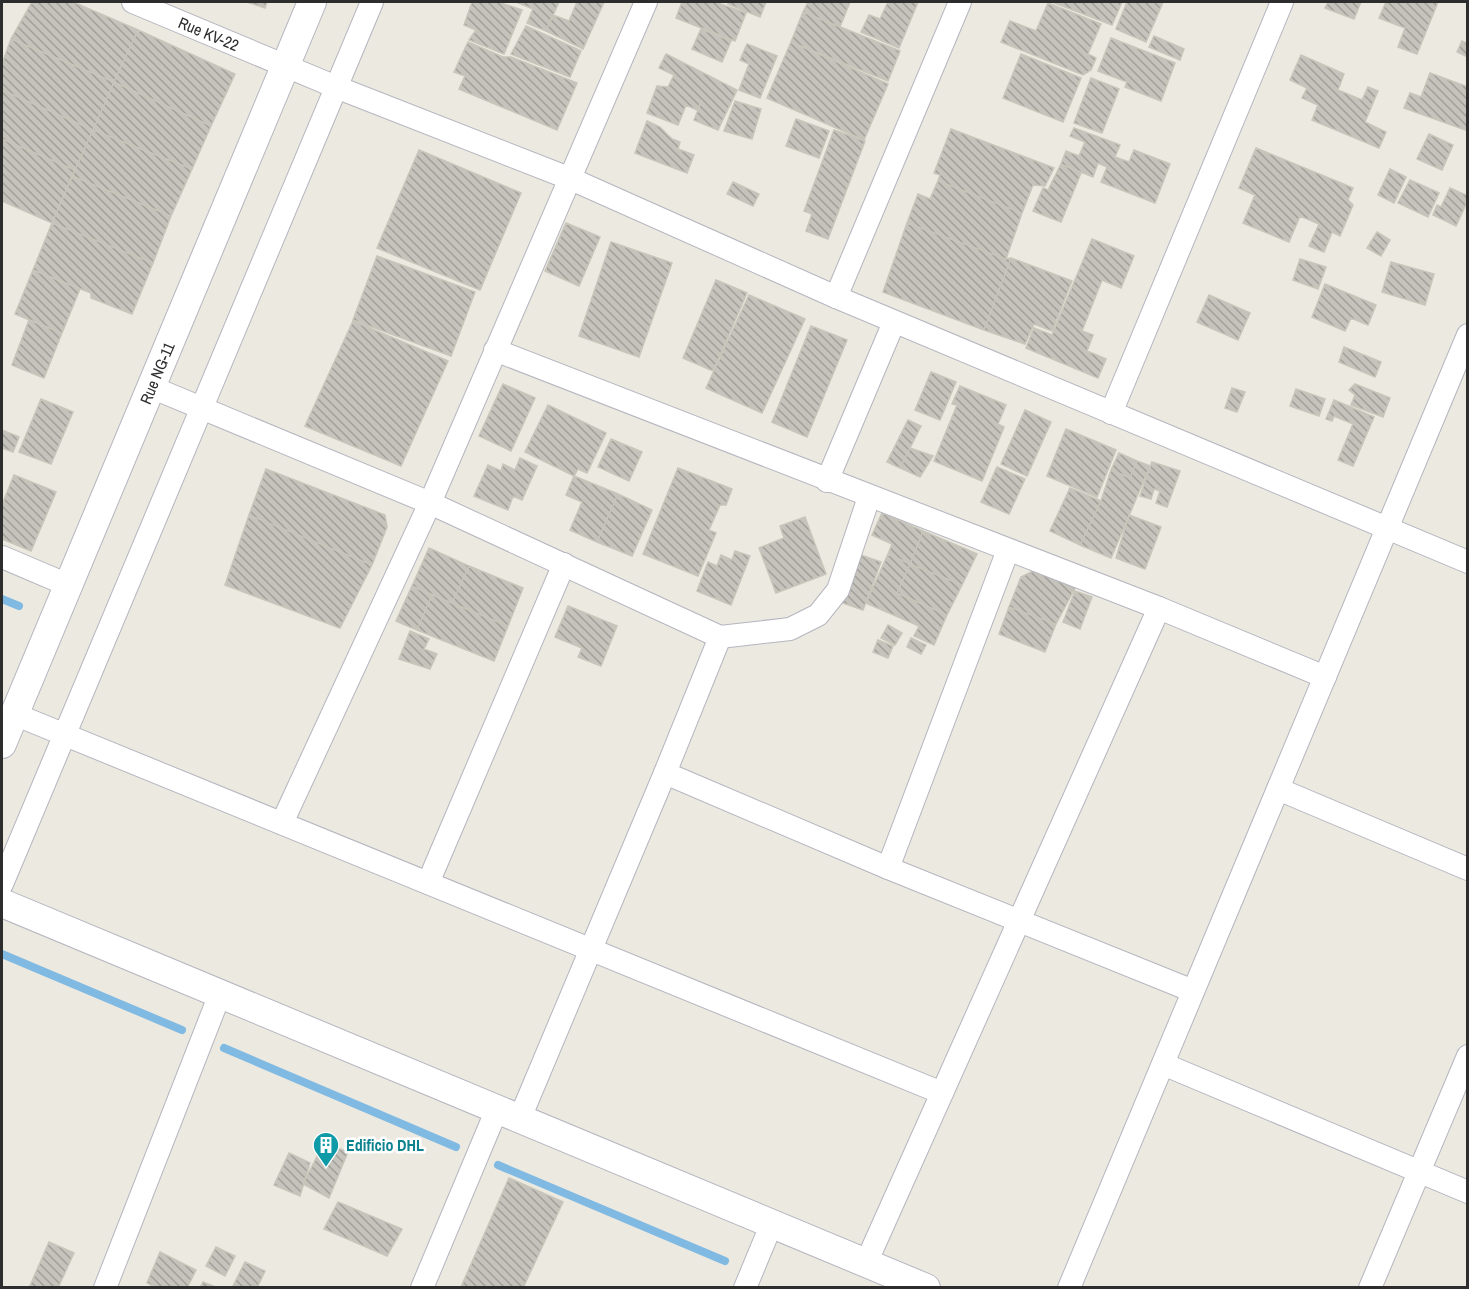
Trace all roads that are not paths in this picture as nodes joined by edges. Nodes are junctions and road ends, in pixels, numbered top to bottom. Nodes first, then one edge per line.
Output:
1 (133, 2) edge
2 (312, 2) edge
3 (372, 2) edge
4 (646, 2) edge
5 (960, 2) edge
6 (1282, 2) edge
7 (285, 66) junction
8 (336, 87) junction
9 (571, 179) junction
10 (836, 297) junction
11 (894, 322) junction
12 (1467, 335) edge
13 (495, 350) junction
14 (151, 387) junction
15 (201, 408) junction
16 (1112, 413) junction
17 (827, 481) junction
18 (869, 497) junction
19 (430, 503) junction
20 (1387, 528) junction
21 (1008, 550) junction
22 (2, 557) edge
23 (1467, 562) edge
24 (564, 564) junction
25 (68, 585) junction
26 (1159, 608) junction
27 (720, 637) junction
28 (1324, 677) junction
29 (14, 714) junction
30 (64, 734) junction
31 (2, 744) edge
32 (666, 773) junction
33 (1278, 789) junction
34 (282, 823) junction
35 (888, 867) junction
36 (1467, 868) edge
37 (428, 883) junction
38 (2, 884) edge
39 (2, 903) edge
40 (1020, 920) junction
41 (591, 950) junction
42 (1193, 991) junction
43 (220, 994) junction
44 (1467, 1056) edge
45 (1163, 1064) junction
46 (942, 1093) junction
47 (508, 1114) junction
48 (1419, 1171) junction
49 (1467, 1192) edge
50 (772, 1223) junction
51 (866, 1263) junction
52 (105, 1287) edge
53 (422, 1287) edge
54 (745, 1287) edge
55 (926, 1287) edge
56 (1069, 1287) edge
57 (1370, 1287) edge

1 - 7 street, Rue KV-22
2 - 7 street, Rue NG-11
3 - 8 street
4 - 9 street
5 - 10 street
6 - 16 street
7 - 8 street, Rue KV-22
7 - 14 street, Rue NG-11
8 - 9 street, Rue KV-22
8 - 15 street
9 - 10 street, Rue KV-22
9 - 13 street
10 - 11 street, Rue KV-22
11 - 16 street, Rue KV-22
11 - 17 street
12 - 20 street
13 - 17 street
13 - 19 street
14 - 15 street
14 - 25 street, Rue NG-11
15 - 19 street
15 - 30 street
16 - 20 street, Rue KV-22
17 - 18 street
18 - 21 street
18 - 27 street
19 - 24 street
19 - 34 street
20 - 23 street, Rue KV-22
20 - 28 street
21 - 26 street
21 - 35 street
22 - 25 street
24 - 27 street
24 - 37 street
25 - 29 street, Rue NG-11
26 - 28 street
26 - 40 street
27 - 32 street
28 - 33 street
29 - 30 street
29 - 31 street, Rue NG-11
30 - 34 street
30 - 38 street
32 - 35 street
32 - 41 street
33 - 36 street
33 - 42 street
34 - 37 street
35 - 40 street
37 - 41 street
39 - 43 street
40 - 42 street
40 - 46 street
41 - 46 street
41 - 47 street
42 - 45 street
43 - 47 street
43 - 52 street
44 - 48 street
45 - 48 street
45 - 56 street
46 - 51 street
47 - 50 street
47 - 53 street
48 - 49 street
48 - 57 street
50 - 51 street
50 - 54 street
51 - 55 street

